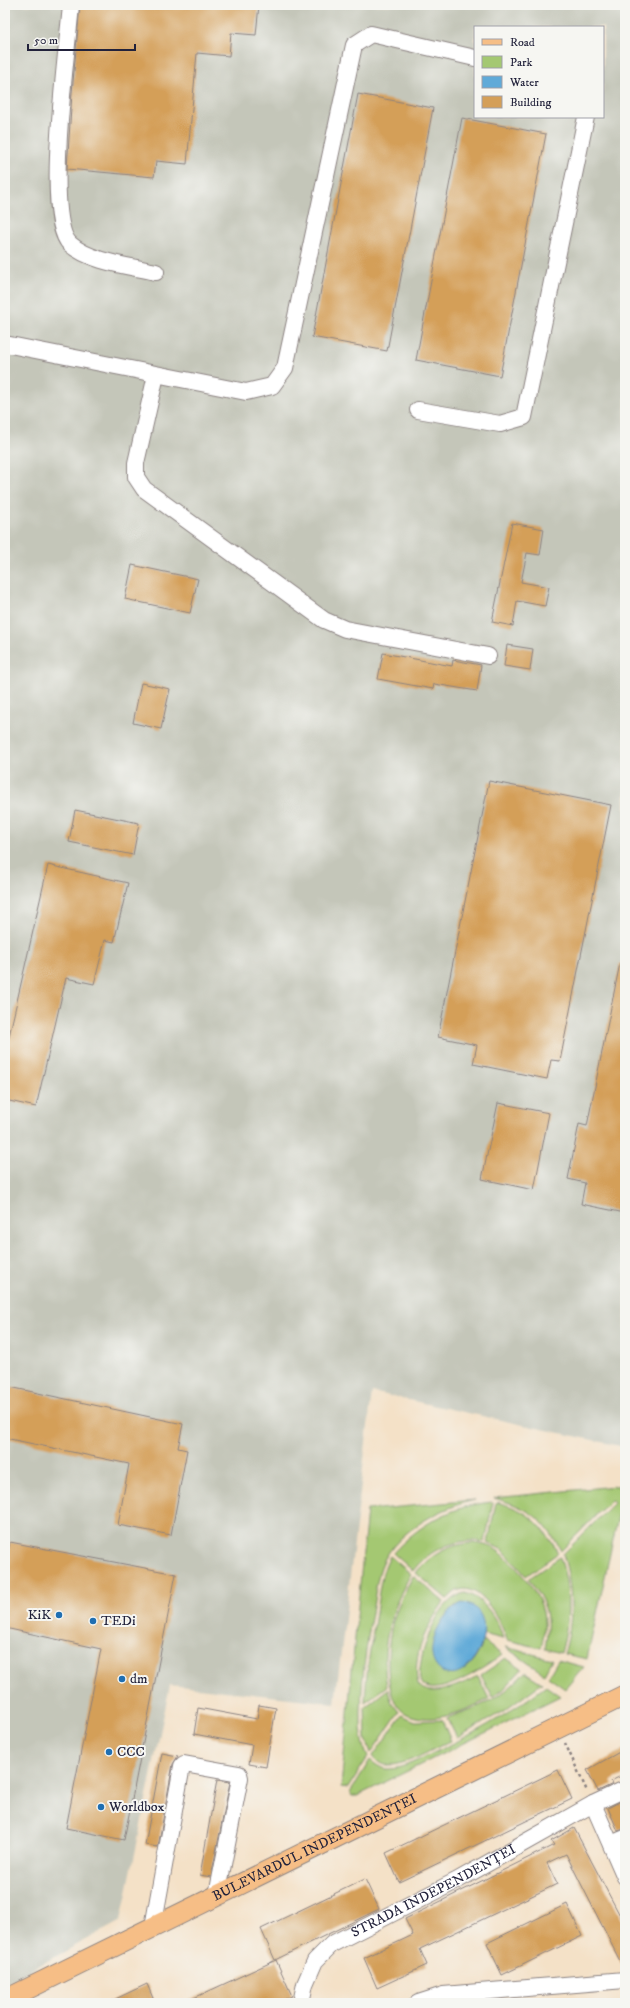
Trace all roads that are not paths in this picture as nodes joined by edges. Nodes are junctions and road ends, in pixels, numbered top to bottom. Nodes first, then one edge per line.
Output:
1 (71, 5) edge
2 (474, 58) edge
3 (586, 118) edge
4 (156, 272) dead end
5 (5, 344) edge
6 (156, 375) junction
7 (418, 410) dead end
8 (488, 656) dead end
9 (625, 1695) edge
10 (625, 1788) edge
11 (593, 1804) junction
12 (618, 1841) edge
13 (625, 1877) edge
14 (217, 1895) junction
15 (154, 1927) junction
16 (625, 1980) edge
17 (15, 1999) edge
18 (301, 2003) edge
19 (418, 2003) edge

1 - 4 street
2 - 6 street
3 - 7 street
5 - 6 street
6 - 8 street
9 - 14 main road, BULEVARDUL INDEPENDENȚEI
10 - 11 street, STRADA INDEPENDENȚEI
11 - 12 street
11 - 18 street, STRADA INDEPENDENȚEI
12 - 13 street
14 - 15 main road, BULEVARDUL INDEPENDENȚEI
14 - 15 street
15 - 17 main road, BULEVARDUL INDEPENDENȚEI
16 - 19 street

